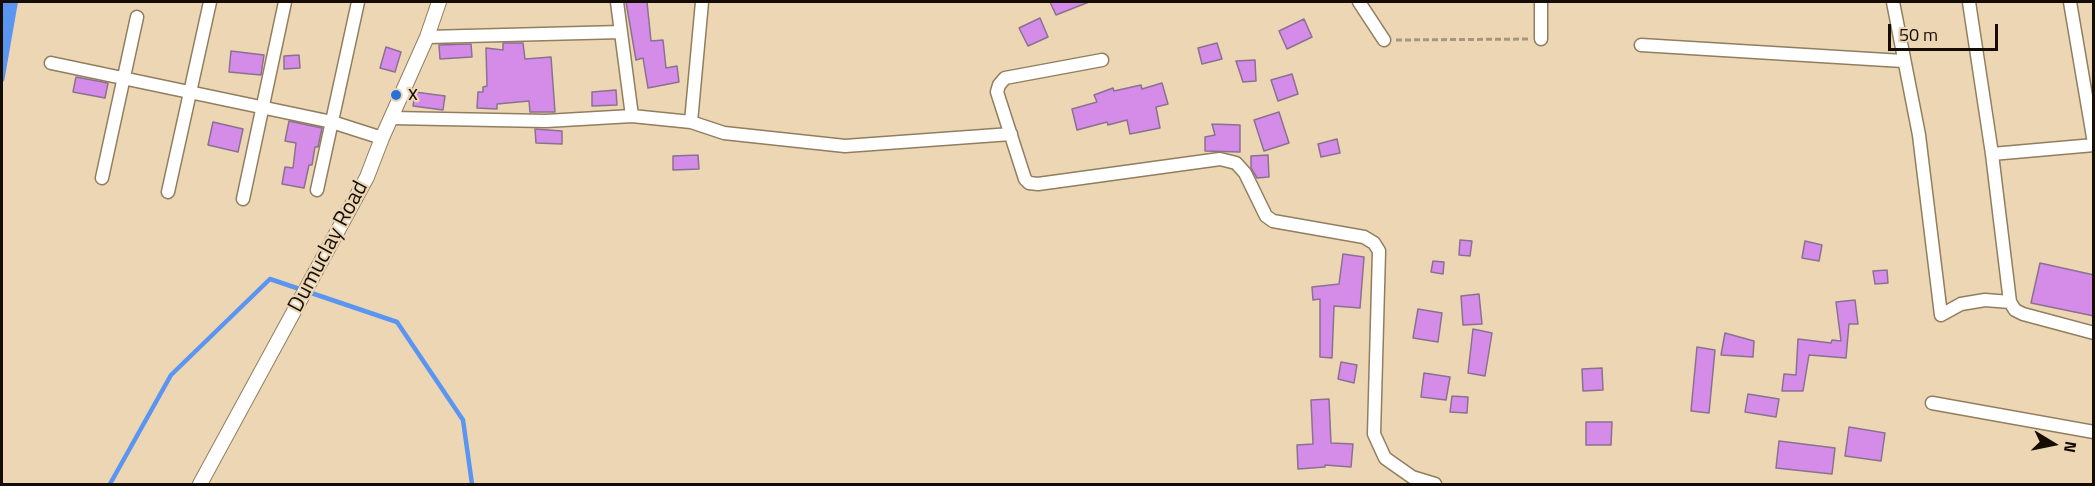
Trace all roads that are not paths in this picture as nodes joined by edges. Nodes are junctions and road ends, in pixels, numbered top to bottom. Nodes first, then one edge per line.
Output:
1 (210, 2) edge
2 (285, 2) edge
3 (358, 2) edge
4 (439, 2) edge
5 (617, 2) edge
6 (702, 2) edge
7 (1359, 2) edge
8 (1541, 2) edge
9 (1893, 2) edge
10 (1969, 2) edge
11 (2070, 2) edge
12 (137, 17) dead end
13 (621, 32) junction
14 (427, 37) junction
15 (1541, 39) road end
16 (1384, 40) road end
17 (1641, 45) dead end
18 (1102, 60) dead end
19 (1903, 61) junction
20 (51, 63) dead end
21 (124, 79) junction
22 (190, 92) junction
23 (262, 107) junction
24 (632, 116) junction
25 (392, 118) junction
26 (332, 122) junction
27 (691, 122) junction
28 (1011, 134) junction
29 (382, 138) junction
30 (2094, 144) edge
31 (1992, 154) junction
32 (102, 178) dead end
33 (317, 189) dead end
34 (168, 192) dead end
35 (243, 199) dead end
36 (2010, 302) junction
37 (2094, 333) edge
38 (1932, 403) dead end
39 (2094, 432) edge
40 (201, 484) edge
41 (1435, 484) edge

1 - 22 street
2 - 23 street
3 - 26 street
4 - 14 street, Dumuclay Road
5 - 13 street
6 - 27 street
7 - 16 street
8 - 15 street
9 - 19 street
10 - 31 street
11 - 30 street
12 - 21 street
13 - 14 street
13 - 24 street
14 - 25 street, Dumuclay Road
17 - 19 street
18 - 28 street
19 - 36 street
20 - 21 street
21 - 22 street
21 - 32 street
22 - 23 street
22 - 34 street
23 - 26 street
23 - 35 street
24 - 25 street
24 - 27 street
25 - 29 street, Dumuclay Road
26 - 29 street
26 - 33 street
27 - 28 street
28 - 41 street
29 - 40 street, Dumuclay Road
30 - 31 street
31 - 36 street
36 - 37 street
38 - 39 street

